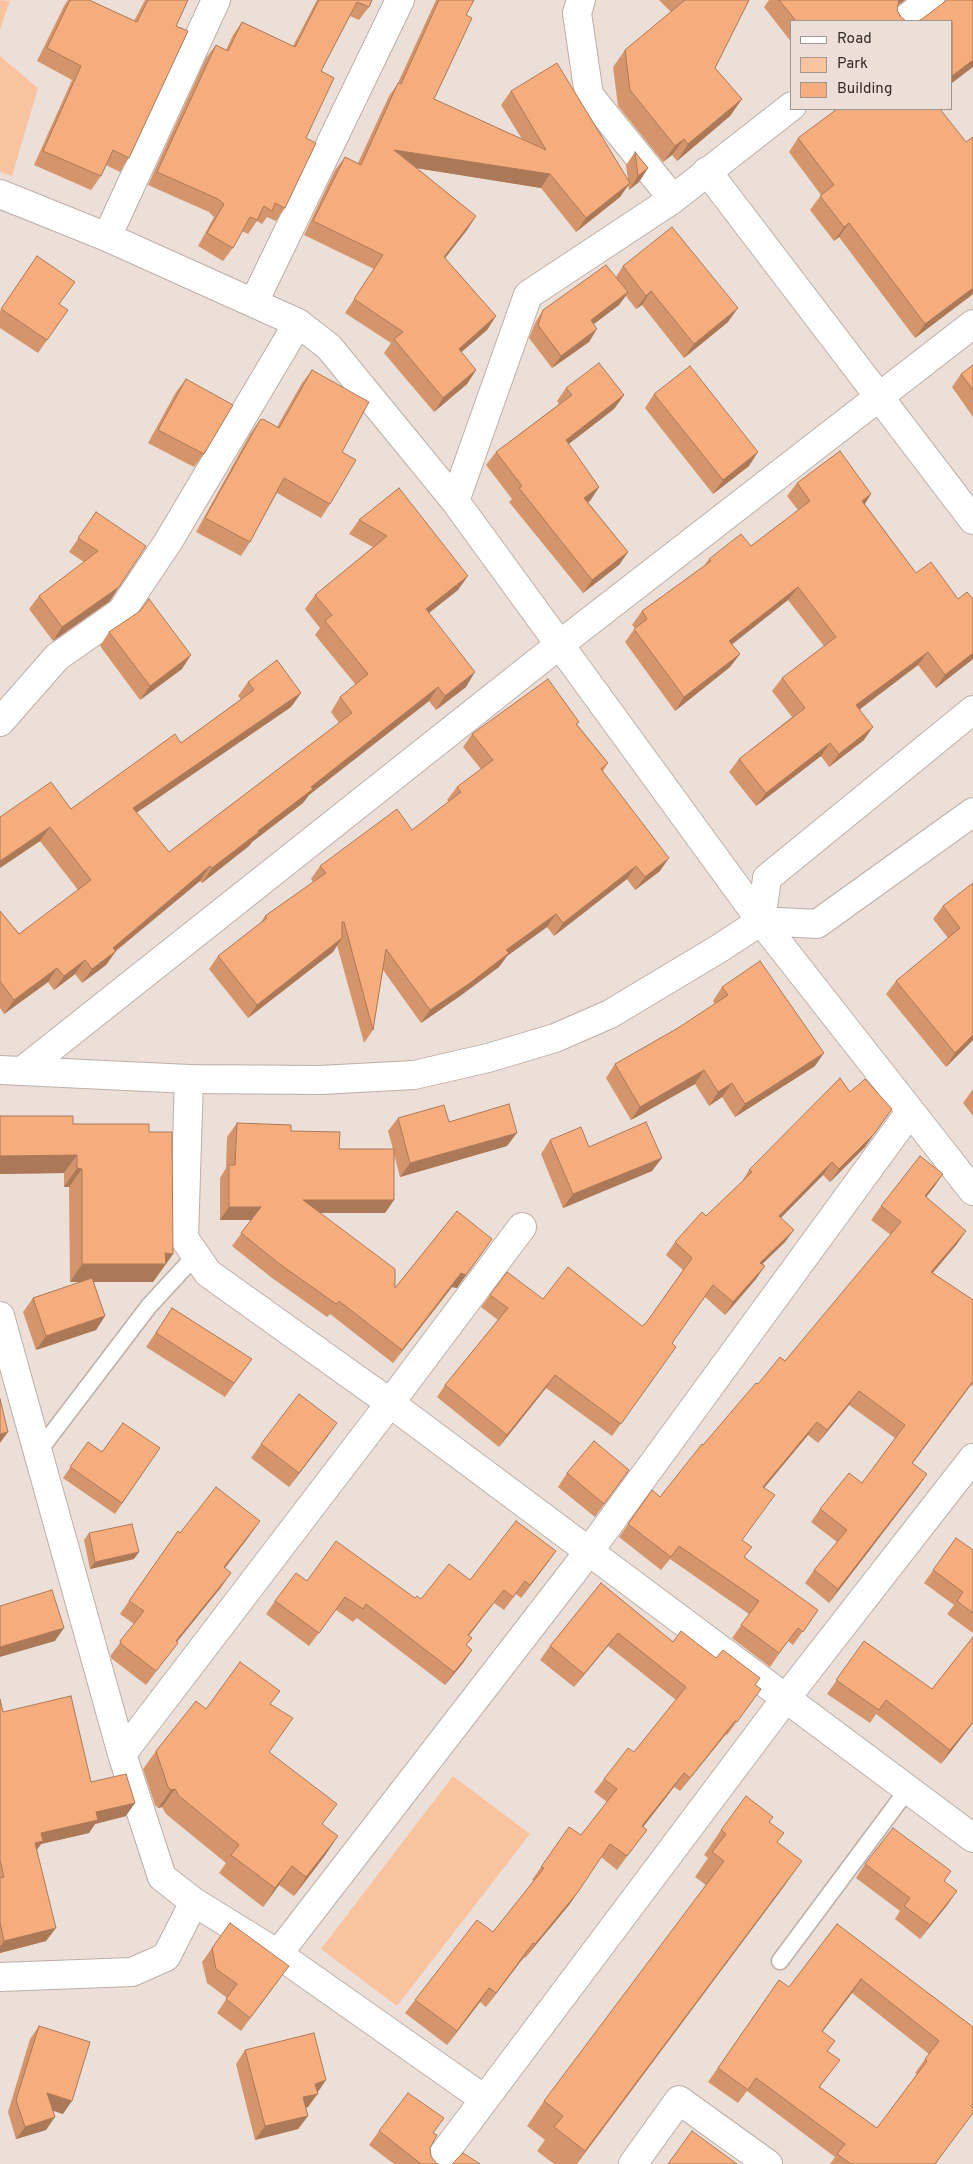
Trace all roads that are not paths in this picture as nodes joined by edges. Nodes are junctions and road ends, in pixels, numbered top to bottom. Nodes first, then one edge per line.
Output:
1 (216, 0) edge
2 (400, 0) edge
3 (930, 0) edge
4 (575, 4) edge
5 (904, 20) edge
6 (790, 108) edge
7 (707, 171) junction
8 (0, 194) edge
9 (673, 199) junction
10 (107, 236) junction
11 (254, 302) junction
12 (298, 323) junction
13 (973, 324) edge
14 (880, 397) junction
15 (455, 501) junction
16 (973, 520) edge
17 (559, 645) junction
18 (973, 710) edge
19 (0, 722) edge
20 (973, 812) edge
21 (761, 921) junction
22 (11, 1070) edge
23 (189, 1079) junction
24 (910, 1112) junction
25 (973, 1191) edge
26 (522, 1227) dead end
27 (196, 1255) junction
28 (0, 1316) edge
29 (390, 1403) junction
30 (38, 1452) junction
31 (973, 1458) edge
32 (590, 1550) junction
33 (786, 1698) junction
34 (122, 1754) junction
35 (908, 1789) junction
36 (973, 1838) edge
37 (194, 1902) junction
38 (278, 1954) junction
39 (780, 1961) dead end
40 (0, 1977) edge
41 (484, 2099) junction
42 (436, 2164) edge
43 (633, 2164) edge
44 (768, 2164) edge

1 - 10 street
2 - 11 street
3 - 5 street
4 - 9 street
6 - 7 street
7 - 9 street
7 - 14 street
8 - 10 street
9 - 15 street
10 - 11 street
11 - 12 street
12 - 15 street
12 - 19 street
13 - 14 street
14 - 16 street
14 - 17 street
15 - 17 street
17 - 21 street
17 - 22 street
18 - 21 street
20 - 21 street
21 - 23 street
21 - 24 street
22 - 23 street
23 - 27 street
24 - 25 street
24 - 32 street
26 - 29 street
27 - 29 street
27 - 30 lane
28 - 30 street
29 - 32 street
29 - 34 street
30 - 34 street
31 - 33 street
32 - 33 street
32 - 38 street
33 - 35 street
33 - 41 street
34 - 37 street
35 - 36 street
35 - 39 lane
37 - 38 street
37 - 40 street
38 - 41 street
41 - 42 street
43 - 44 street

